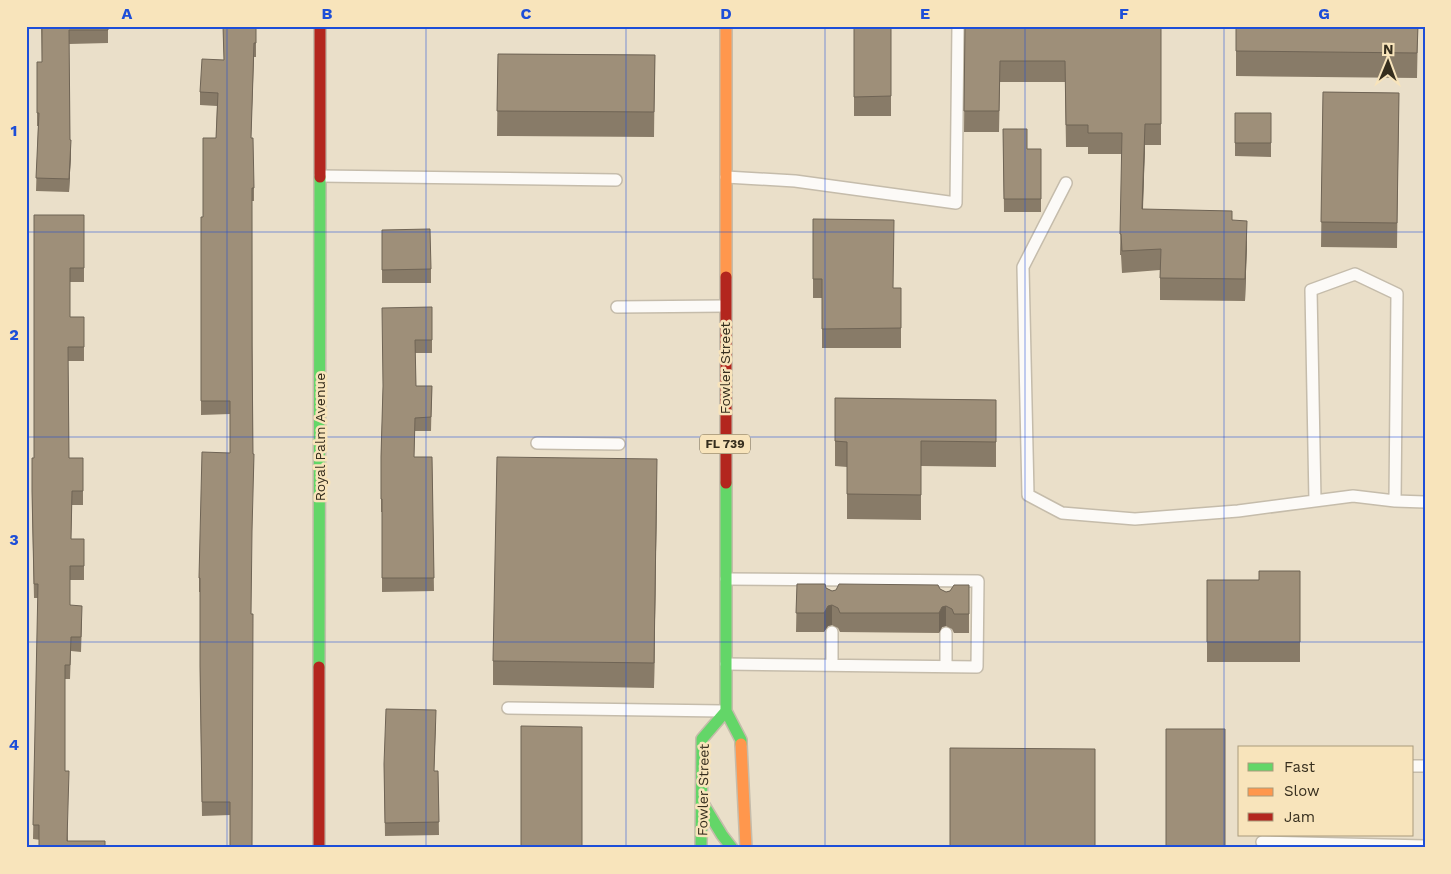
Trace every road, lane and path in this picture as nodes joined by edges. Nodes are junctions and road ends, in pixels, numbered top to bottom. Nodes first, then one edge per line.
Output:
1 (320, 26) edge
2 (726, 26) edge
3 (958, 26) edge
4 (320, 176) junction
5 (725, 177) junction
6 (616, 180) dead end
7 (1066, 183) dead end
8 (617, 306) dead end
9 (725, 306) junction
10 (536, 443) dead end
11 (619, 444) dead end
12 (1395, 500) junction
13 (1315, 501) junction
14 (1425, 502) edge
15 (726, 579) junction
16 (832, 632) dead end
17 (946, 633) dead end
18 (726, 664) junction
19 (832, 665) junction
20 (946, 666) junction
21 (508, 708) dead end
22 (726, 711) junction
23 (702, 802) junction
24 (1262, 842) edge
25 (1425, 846) edge
26 (319, 848) edge
27 (701, 848) edge
28 (732, 848) edge
29 (746, 848) edge

1 - 4 main road, Royal Palm Avenue
2 - 5 main road, Fowler Street / FL 739
3 - 5 lane
4 - 6 lane
4 - 26 main road, Royal Palm Avenue
5 - 9 main road, Fowler Street / FL 739
7 - 13 lane
8 - 9 lane
9 - 15 main road, Fowler Street / FL 739
10 - 11 lane
12 - 13 lane
12 - 13 lane
12 - 14 lane
15 - 18 main road, Fowler Street / FL 739
15 - 20 lane
16 - 19 lane
17 - 20 lane
18 - 19 lane
18 - 22 main road, Fowler Street / FL 739
19 - 20 lane
21 - 22 lane
22 - 23 main road, Fowler Street
22 - 29 main road, Fowler Street
23 - 27 main road, Fowler Street
23 - 28 main road
24 - 25 lane

